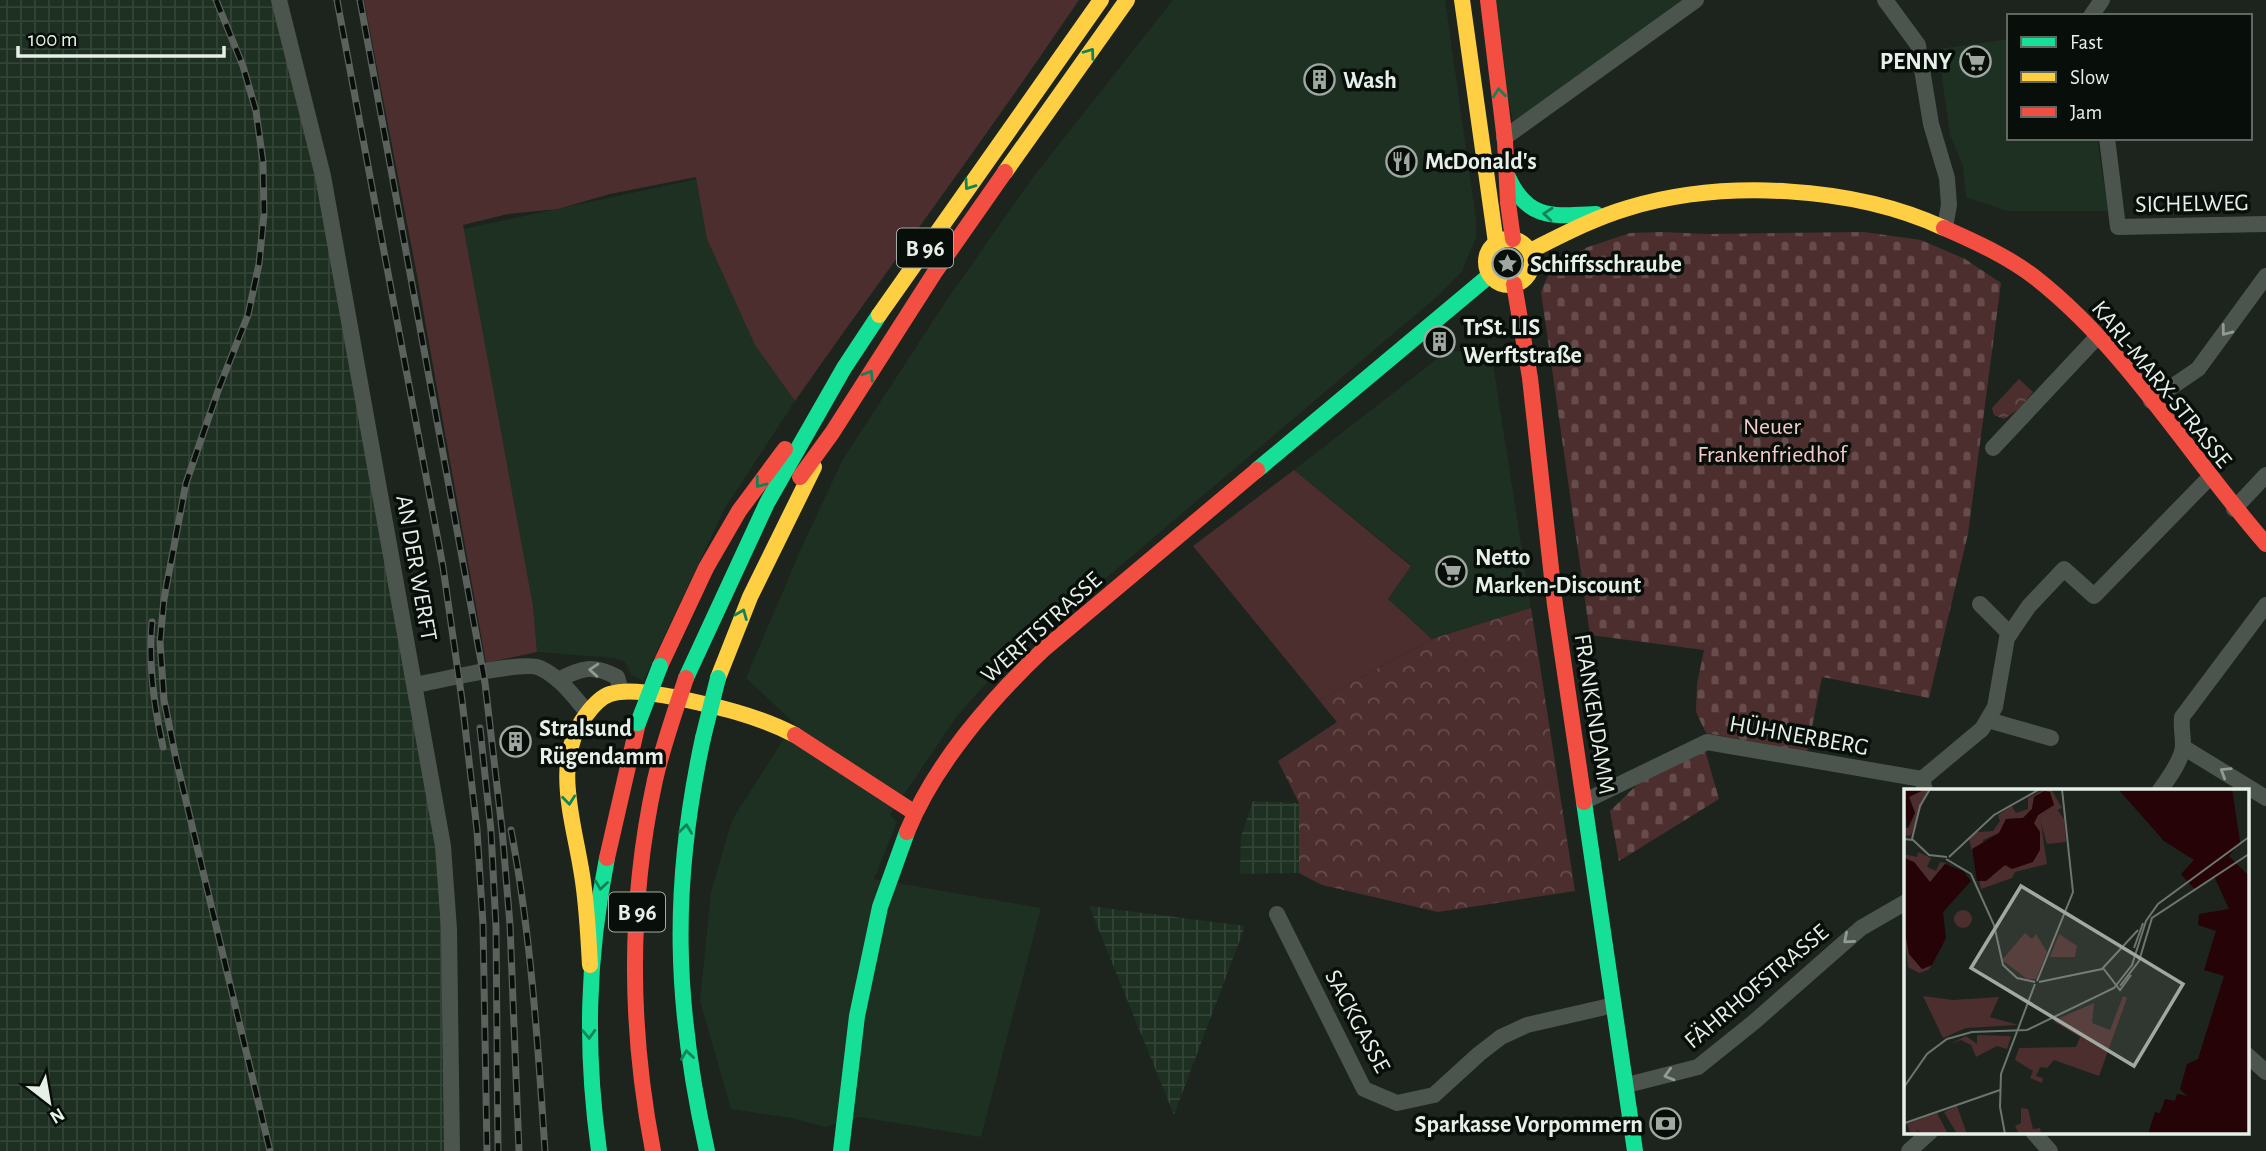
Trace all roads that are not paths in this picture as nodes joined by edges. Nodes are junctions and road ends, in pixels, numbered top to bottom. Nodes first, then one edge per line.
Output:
1 (279, 0) edge
2 (1101, 0) edge
3 (1128, 0) edge
4 (1462, 0) edge
5 (1488, 0) edge
6 (1696, 0) edge
7 (1885, 0) edge
8 (1504, 138) junction
9 (2107, 140) edge
10 (1508, 175) junction
11 (1609, 214) junction
12 (2266, 224) edge
13 (1945, 227) junction
14 (1513, 239) junction
15 (1496, 243) junction
16 (1530, 251) junction
17 (1490, 275) junction
18 (2266, 276) edge
19 (1514, 284) junction
20 (2098, 336) junction
21 (844, 369) junction
22 (2151, 401) junction
23 (832, 433) junction
24 (1993, 448) dead end
25 (2266, 475) edge
26 (2210, 478) junction
27 (2234, 509) junction
28 (2266, 544) edge
29 (730, 581) junction
30 (1980, 604) dead end
31 (2266, 605) edge
32 (2010, 634) junction
33 (558, 680) junction
34 (415, 685) junction
35 (621, 691) junction
36 (588, 713) junction
37 (1988, 720) junction
38 (2051, 738) dead end
39 (2183, 747) junction
40 (1923, 785) edge
41 (2161, 789) edge
42 (2266, 798) edge
43 (1585, 801) junction
44 (915, 814) junction
45 (1904, 903) edge
46 (1277, 914) dead end
47 (590, 965) junction
48 (1614, 1005) junction
49 (2248, 1056) edge
50 (2266, 1072) edge
51 (1627, 1085) junction
52 (1928, 1134) edge
53 (2035, 1134) edge
54 (452, 1151) edge
55 (599, 1151) edge
56 (653, 1151) edge
57 (707, 1151) edge
58 (841, 1151) edge
59 (1635, 1151) edge
60 (1909, 1151) edge
61 (2050, 1151) edge

1 - 34 street, AN DER WERFT
2 -> 21 main road, B 96
23 -> 3 main road, B 96
4 - 15 main road
8 -> 5 main road
6 - 8 street
7 - 13 street
8 - 10 main road
9 - 12 street, SICHELWEG
11 -> 10 main road, KARL-MARX-STRASSE
10 - 14 main road
11 - 13 main road, KARL-MARX-STRASSE
11 - 16 main road, KARL-MARX-STRASSE
13 - 20 main road, KARL-MARX-STRASSE
14 - 15 main road
14 - 16 main road
15 - 17 main road
16 - 19 main road
17 - 19 main road
17 - 44 main road, WERFTSTRASSE
18 -> 22 street
19 - 43 main road, FRANKENDAMM
20 - 22 main road, KARL-MARX-STRASSE
20 - 24 street
21 - 29 main road, B 96
21 -> 47 main road, bridge
22 - 26 main road, KARL-MARX-STRASSE
23 - 29 main road, B 96
57 -> 23 main road, bridge
25 - 27 street
26 - 27 main road, KARL-MARX-STRASSE
26 - 32 street
27 - 28 main road, KARL-MARX-STRASSE
29 - 56 main road, B 96, bridge
30 - 32 street
31 - 39 street
32 - 37 street
33 - 34 street
35 -> 33 street
33 - 36 street
34 - 54 street, AN DER WERFT
35 - 36 main road
35 - 44 main road
36 -> 47 main road
37 - 38 street
37 - 40 street
39 - 41 street
42 -> 39 street
40 - 43 street, HÜHNERBERG
43 - 48 main road, FRANKENDAMM
44 - 58 main road, WERFTSTRASSE
45 -> 51 street, FÄHRHOFSTRASSE
46 - 48 street, SACKGASSE
47 -> 55 main road
48 - 51 main road, FRANKENDAMM
49 - 50 street
51 - 59 main road, FRANKENDAMM
52 - 60 street
53 - 61 street

